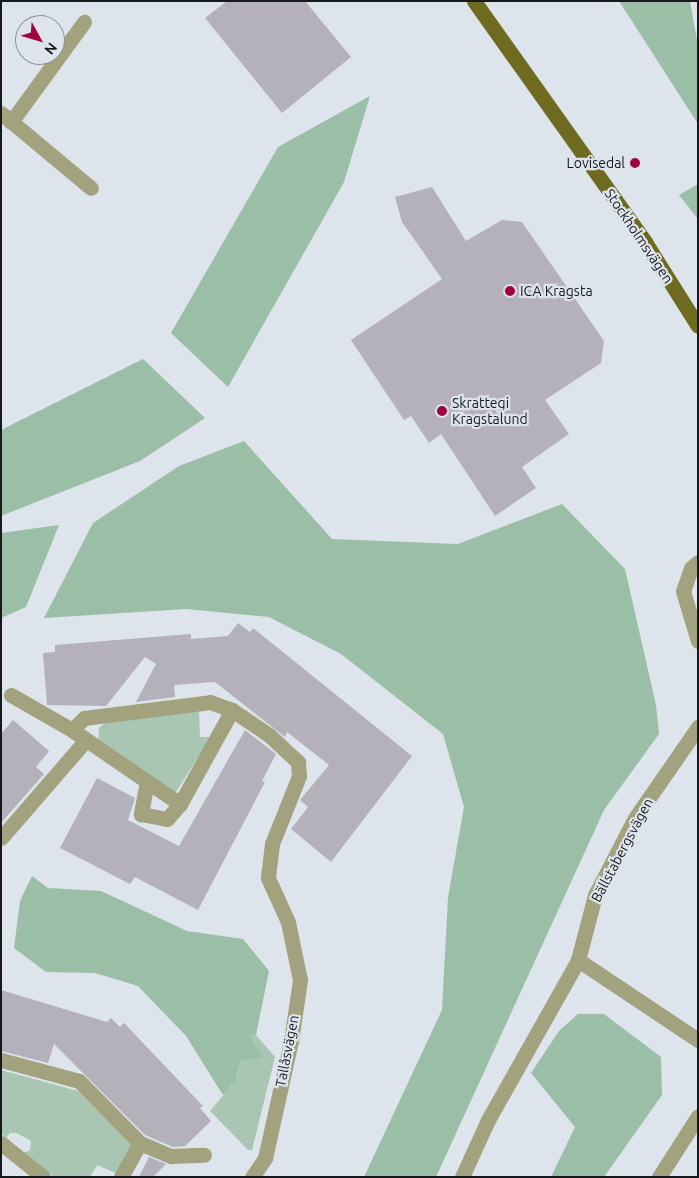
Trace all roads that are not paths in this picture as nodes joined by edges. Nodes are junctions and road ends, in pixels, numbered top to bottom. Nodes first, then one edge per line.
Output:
1 (474, 1) edge
2 (84, 22) dead end
3 (6, 118) edge
4 (92, 188) dead end
5 (698, 326) edge
6 (698, 562) edge
7 (698, 641) edge
8 (11, 695) dead end
9 (232, 710) junction
10 (698, 727) edge
11 (72, 730) junction
12 (85, 741) junction
13 (147, 782) junction
14 (180, 804) junction
15 (1, 838) edge
16 (578, 960) junction
17 (698, 1040) edge
18 (1, 1060) edge
19 (698, 1116) edge
20 (1, 1143) edge
21 (140, 1143) junction
22 (204, 1155) dead end
23 (43, 1177) edge
24 (121, 1177) edge
25 (252, 1177) edge
26 (462, 1177) edge
27 (659, 1177) edge

1 - 5 main road, Stockholmsvägen
2 - 3 street
3 - 4 street
6 - 7 street
8 - 11 street
9 - 11 street, Tallåsvägen
9 - 14 street
9 - 25 street, Tallåsvägen
10 - 16 street, Bällstabergsvägen
11 - 12 street
12 - 13 street
12 - 15 street
13 - 14 street
13 - 14 street
16 - 17 street
16 - 26 street
18 - 21 street
19 - 27 street
20 - 23 street
21 - 22 street
21 - 24 street

